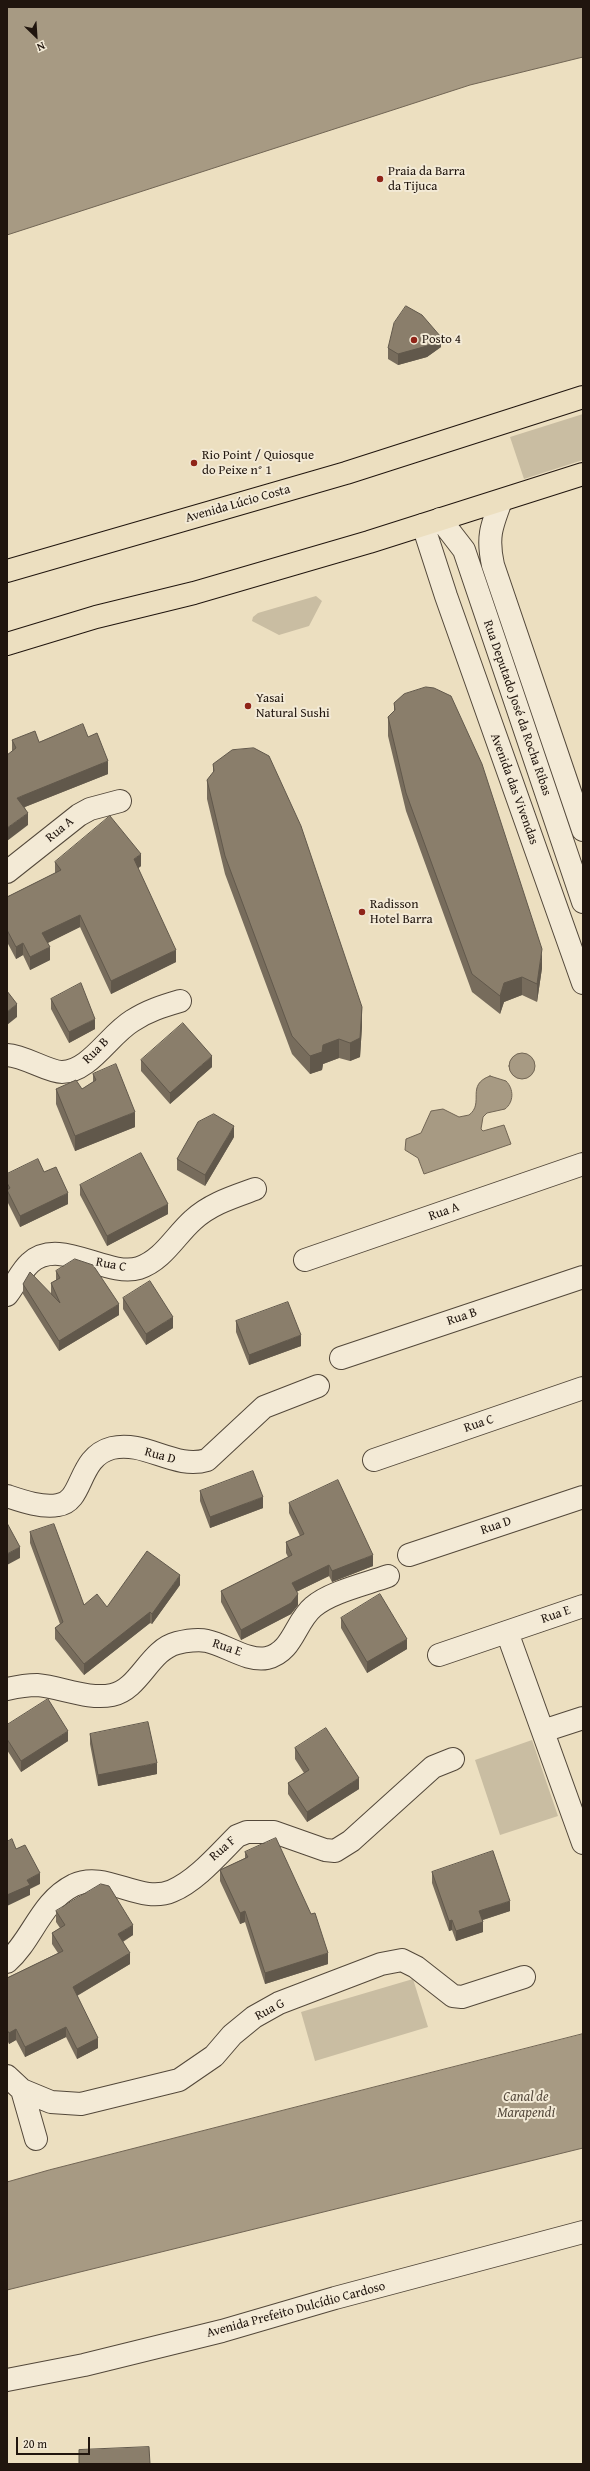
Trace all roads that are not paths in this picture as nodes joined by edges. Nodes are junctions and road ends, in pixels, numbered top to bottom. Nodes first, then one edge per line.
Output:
1 (583, 397) edge
2 (583, 474) edge
3 (501, 501) junction
4 (431, 522) junction
5 (7, 571) edge
6 (7, 644) edge
7 (120, 801) dead end
8 (583, 830) edge
9 (7, 872) edge
10 (583, 902) edge
11 (583, 983) edge
12 (180, 1001) dead end
13 (7, 1054) edge
14 (583, 1164) edge
15 (255, 1189) dead end
16 (305, 1260) dead end
17 (583, 1277) edge
18 (7, 1295) edge
19 (341, 1358) dead end
20 (318, 1386) dead end
21 (583, 1388) edge
22 (374, 1460) dead end
23 (7, 1496) edge
24 (583, 1497) edge
25 (410, 1555) dead end
26 (388, 1576) dead end
27 (583, 1606) edge
28 (507, 1632) junction
29 (439, 1655) dead end
30 (7, 1689) edge
31 (583, 1718) edge
32 (543, 1732) junction
33 (452, 1759) dead end
34 (581, 1832) edge
35 (7, 1962) edge
36 (524, 1977) dead end
37 (14, 2083) edge
38 (36, 2139) dead end
39 (583, 2232) edge
40 (7, 2380) edge

1 - 5 main road, Avenida Lúcio Costa
2 - 3 main road
3 - 4 main road
3 - 8 street, Rua Deputado José da Rocha Ribas
4 - 6 main road
4 - 10 street, Rua Deputado José da Rocha Ribas
4 - 11 street, Avenida das Vivendas
7 - 9 street, Rua A
12 - 13 street, Rua B
14 - 16 street, Rua A
15 - 18 street, Rua C
17 - 19 street, Rua B
20 - 23 street, Rua D
21 - 22 street, Rua C
24 - 25 street, Rua D
26 - 30 street, Rua E
27 - 28 street, Rua E
28 - 29 street, Rua E
28 - 32 street
31 - 32 street
32 - 34 street
33 - 35 street, Rua F
36 - 37 street, Rua G
37 - 38 street
39 - 40 street, Avenida Prefeito Dulcídio Cardoso

